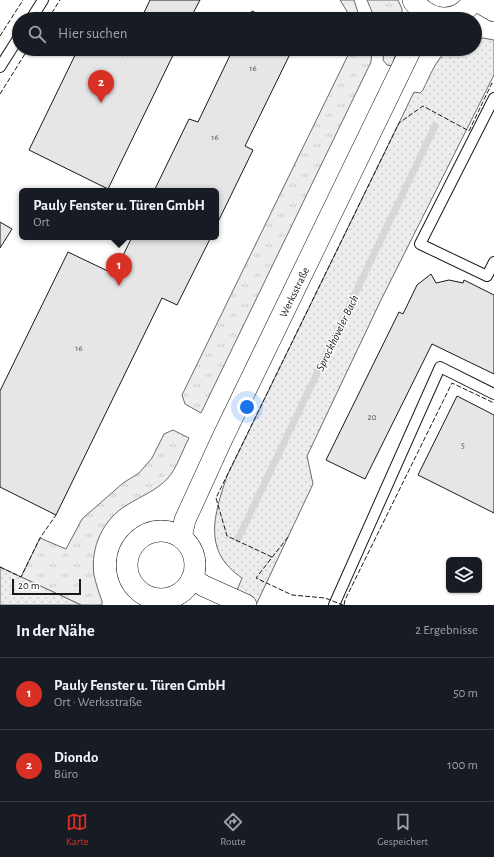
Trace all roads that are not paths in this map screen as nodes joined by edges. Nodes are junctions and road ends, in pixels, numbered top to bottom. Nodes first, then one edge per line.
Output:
1 (43, 0) edge
2 (413, 0) edge
3 (474, 0) edge
4 (494, 11) edge
5 (35, 12) edge
6 (423, 12) edge
7 (463, 12) edge
8 (12, 48) edge
9 (408, 56) edge
10 (0, 67) edge
11 (494, 98) edge
12 (494, 262) edge
13 (494, 394) edge
14 (181, 537) junction
15 (192, 579) junction
16 (145, 600) edge
17 (246, 605) edge
18 (334, 605) edge

1 - 5 lane
2 - 6 street
3 - 4 street
3 - 7 street
8 - 10 lane
9 - 14 street, Werksstraße
11 - 12 lane
13 - 18 lane
14 - 15 street
14 - 16 street
15 - 16 street
15 - 17 street

